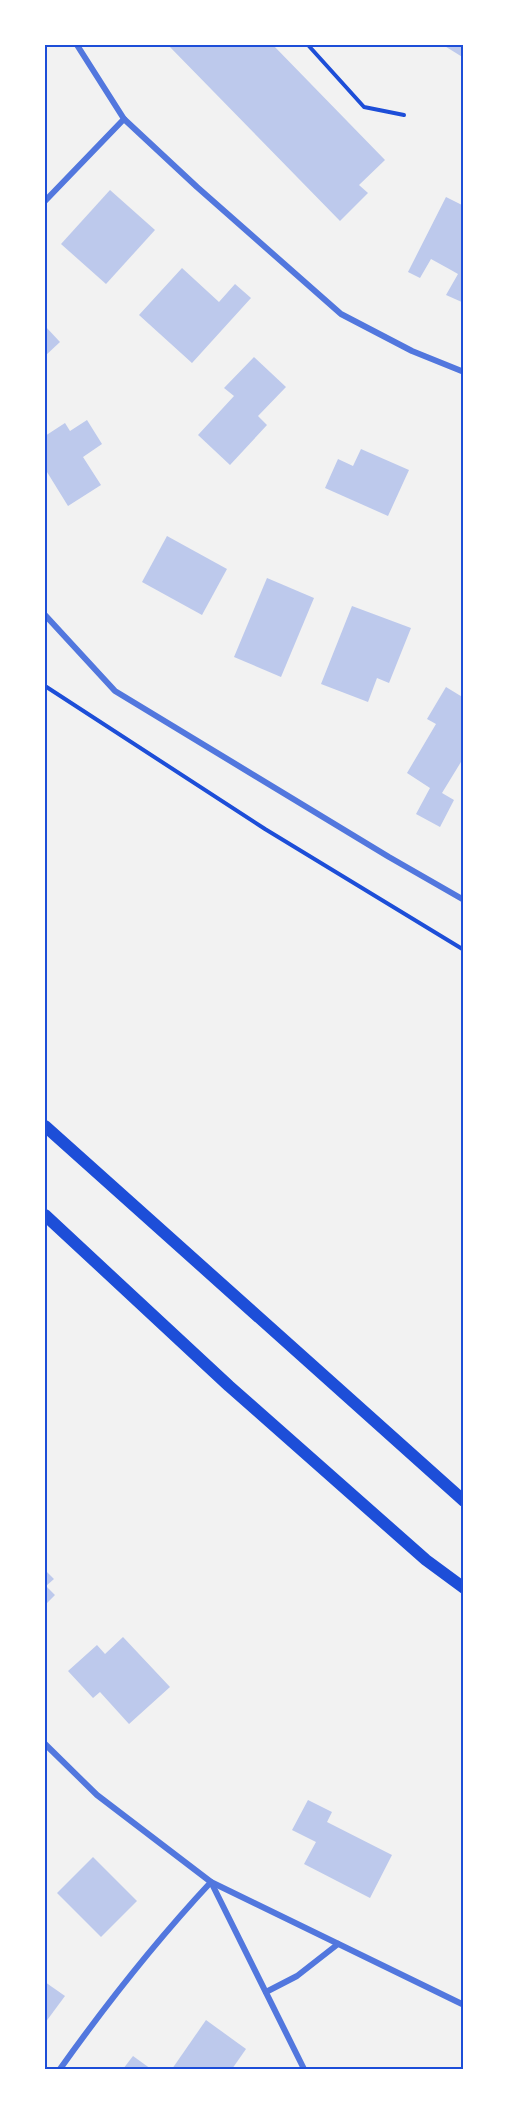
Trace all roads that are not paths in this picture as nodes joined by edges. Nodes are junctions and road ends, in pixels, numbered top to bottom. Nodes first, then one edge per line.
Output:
1 (77, 45) edge
2 (124, 119) junction
3 (45, 201) edge
4 (464, 372) edge
5 (45, 615) edge
6 (464, 900) edge
7 (45, 1126) edge
8 (45, 1215) edge
9 (464, 1501) edge
10 (464, 1588) edge
11 (45, 1744) edge
12 (211, 1882) junction
13 (338, 1944) junction
14 (266, 1992) junction
15 (464, 2005) edge
16 (60, 2069) edge
17 (304, 2069) edge

1 - 2 street
2 - 3 street
2 - 4 street
5 - 6 street
7 - 9 main road
8 - 10 main road
11 - 12 street
12 - 13 street
12 - 14 street
12 - 16 street
13 - 14 street
13 - 15 street
14 - 17 street

